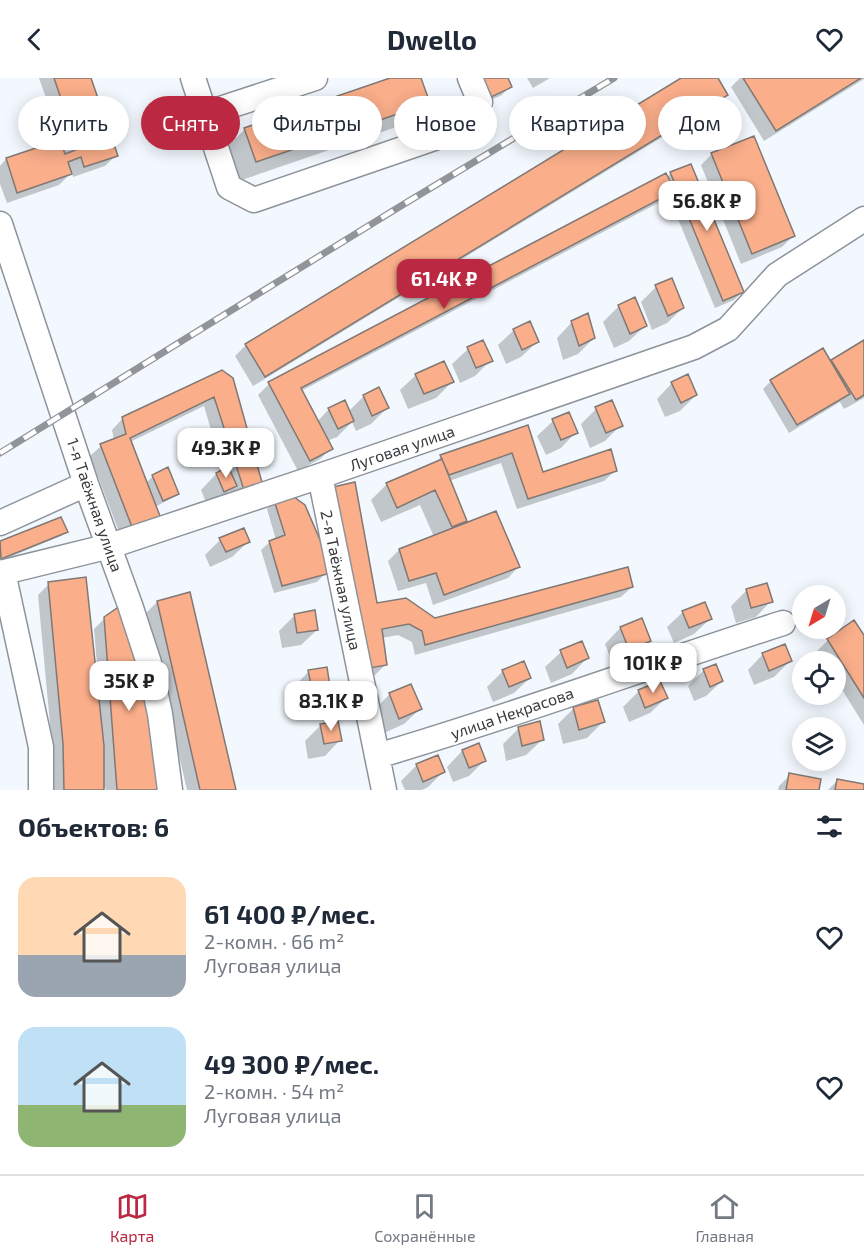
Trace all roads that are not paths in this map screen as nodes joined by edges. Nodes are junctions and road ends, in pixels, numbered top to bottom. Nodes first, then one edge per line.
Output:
1 (193, 78) edge
2 (315, 78) edge
3 (470, 78) edge
4 (199, 96) edge
5 (240, 103) edge
6 (217, 150) edge
7 (864, 219) edge
8 (0, 224) edge
9 (320, 476) junction
10 (86, 484) junction
11 (0, 523) edge
12 (110, 546) junction
13 (1, 572) edge
14 (783, 623) dead end
15 (377, 756) junction
16 (41, 790) edge
17 (170, 790) edge
18 (384, 790) edge

1 - 4 street
2 - 5 street
3 - 6 street
7 - 9 street, Луговая улица
8 - 10 street, 1-я Таёжная улица
9 - 12 street, Луговая улица
9 - 15 street, 2-я Таёжная улица
10 - 11 street
10 - 12 street, 1-я Таёжная улица
12 - 13 street, Луговая улица
12 - 17 street, 1-я Таёжная улица
13 - 16 street
14 - 15 street, улица Некрасова
15 - 18 street, 2-я Таёжная улица

